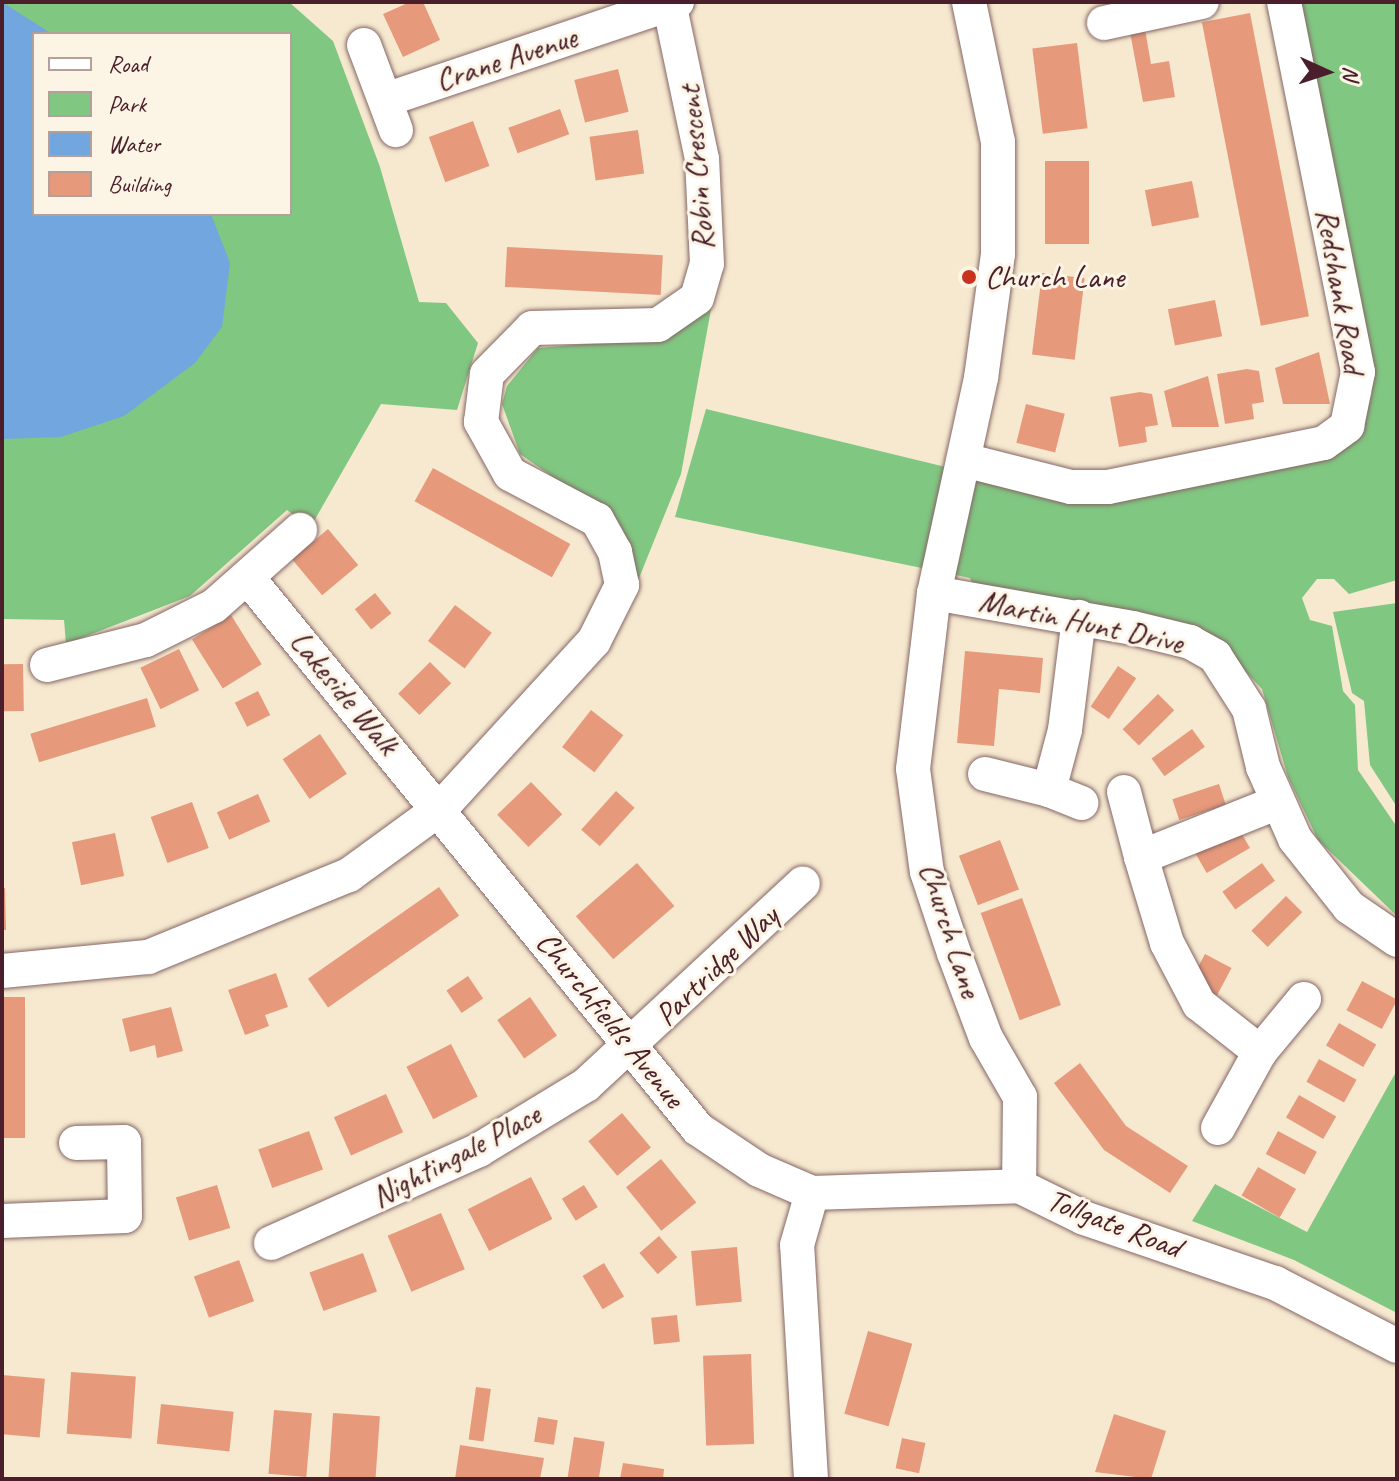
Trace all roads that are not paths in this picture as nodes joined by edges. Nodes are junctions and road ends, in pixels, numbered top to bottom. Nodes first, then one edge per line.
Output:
1 (969, 2) edge
2 (1202, 2) edge
3 (1284, 2) edge
4 (672, 3) edge
5 (1104, 23) dead end
6 (364, 45) dead end
7 (964, 460) junction
8 (300, 530) dead end
9 (248, 578) junction
10 (934, 593) junction
11 (1079, 617) junction
12 (47, 665) dead end
13 (985, 774) dead end
14 (1049, 790) junction
15 (1124, 792) dead end
16 (1081, 803) dead end
17 (1276, 803) junction
18 (441, 808) junction
19 (1141, 857) junction
20 (803, 883) dead end
21 (1397, 940) edge
22 (2, 971) edge
23 (1304, 999) dead end
24 (631, 1049) junction
25 (1260, 1052) junction
26 (1218, 1128) dead end
27 (76, 1143) dead end
28 (1019, 1186) junction
29 (812, 1193) junction
30 (2, 1221) edge
31 (271, 1243) dead end
32 (1397, 1346) edge
33 (811, 1479) edge

1 - 7 street, Church Lane
2 - 5 street
3 - 7 street, Redshank Road
4 - 6 street, Crane Avenue
4 - 18 street, Robin Crescent
7 - 10 street, Church Lane
8 - 9 street
9 - 12 street
9 - 18 street, Lakeside Walk
10 - 11 street, Martin Hunt Drive
10 - 28 street, Church Lane
11 - 14 street
11 - 17 street, Martin Hunt Drive
13 - 14 street
14 - 16 street
15 - 19 street
17 - 19 street
17 - 21 street, Martin Hunt Drive
18 - 22 street, Robin Crescent
18 - 24 street, Churchfields Avenue
19 - 25 street
20 - 24 street, Partridge Way
23 - 25 street
24 - 29 street, Churchfields Avenue
24 - 31 street, Nightingale Place
25 - 26 street
27 - 30 street
28 - 29 street, Tollgate Road
28 - 32 street, Tollgate Road
29 - 33 street

